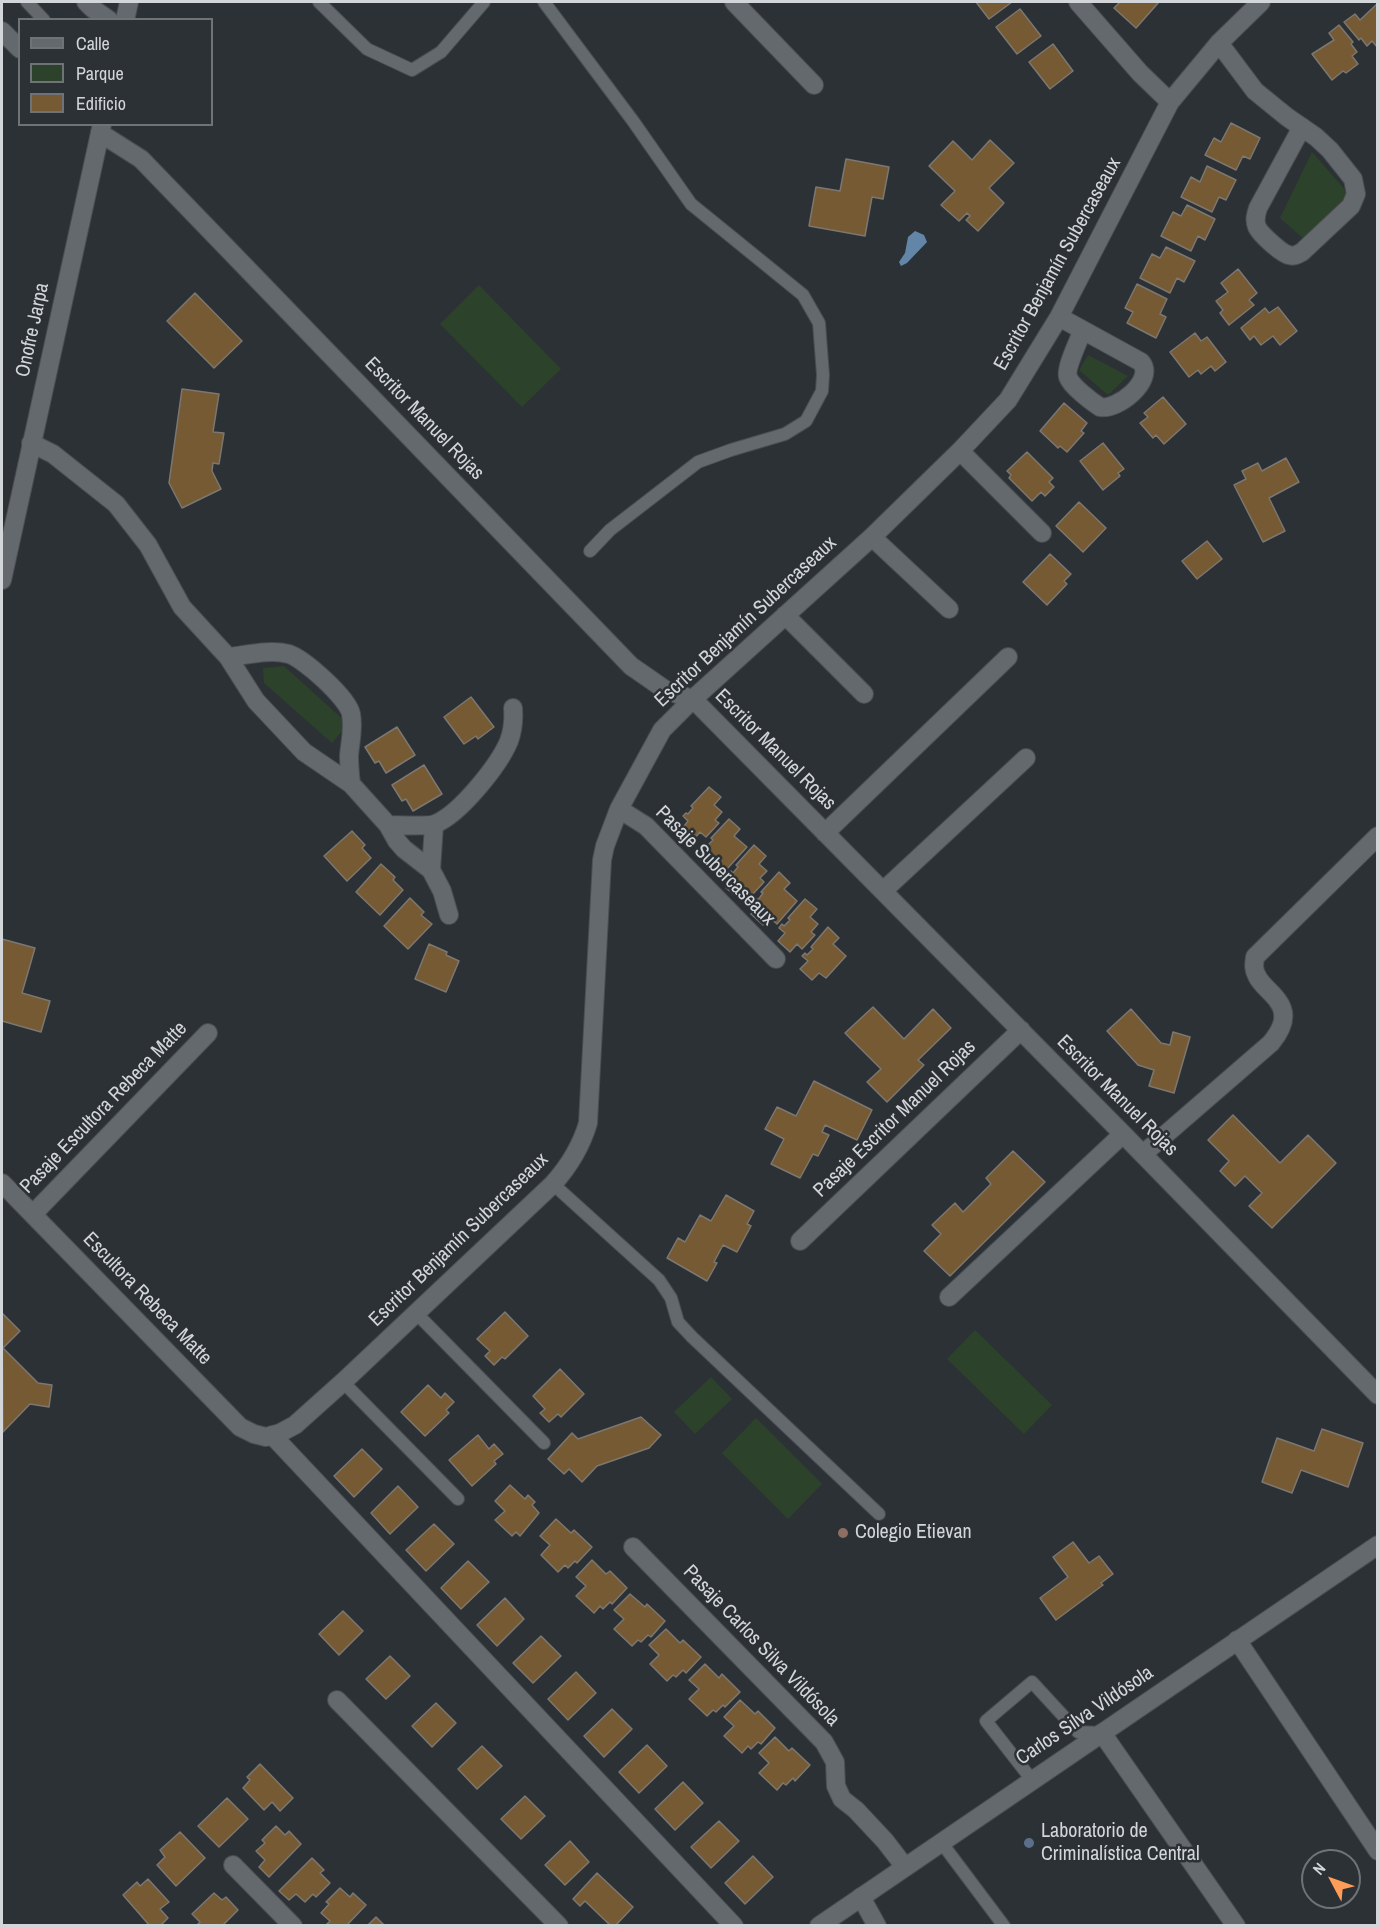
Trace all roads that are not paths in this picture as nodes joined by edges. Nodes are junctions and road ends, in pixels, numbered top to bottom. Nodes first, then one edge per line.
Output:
1 (27, 2) edge
2 (86, 2) edge
3 (129, 2) edge
4 (319, 2) edge
5 (484, 2) edge
6 (544, 2) edge
7 (734, 2) edge
8 (1078, 2) edge
9 (1260, 2) edge
10 (42, 18) edge
11 (107, 18) edge
12 (125, 18) edge
13 (2, 31) edge
14 (1219, 44) junction
15 (18, 47) edge
16 (814, 85) dead end
17 (1170, 102) junction
18 (1302, 127) junction
19 (101, 129) edge
20 (1059, 317) junction
21 (1082, 331) junction
22 (32, 443) junction
23 (960, 451) junction
24 (1042, 533) dead end
25 (872, 537) junction
26 (590, 551) dead end
27 (2, 580) edge
28 (949, 609) dead end
29 (785, 615) junction
30 (228, 657) junction
31 (1008, 657) dead end
32 (864, 694) dead end
33 (693, 699) junction
34 (513, 708) dead end
35 (1026, 758) dead end
36 (351, 784) junction
37 (620, 809) junction
38 (388, 825) junction
39 (434, 825) junction
40 (825, 832) junction
41 (1377, 836) edge
42 (431, 870) junction
43 (884, 891) junction
44 (449, 915) dead end
45 (776, 959) dead end
46 (1021, 1030) junction
47 (208, 1032) dead end
48 (1123, 1134) junction
49 (1143, 1155) junction
50 (2, 1183) edge
51 (553, 1184) junction
52 (33, 1214) junction
53 (800, 1241) dead end
54 (949, 1298) dead end
55 (416, 1313) junction
56 (344, 1382) junction
57 (1377, 1395) edge
58 (269, 1436) junction
59 (543, 1443) dead end
60 (458, 1499) dead end
61 (879, 1514) dead end
62 (1377, 1545) edge
63 (633, 1547) dead end
64 (1237, 1640) junction
65 (337, 1700) dead end
66 (1102, 1733) junction
67 (1032, 1780) junction
68 (941, 1842) junction
69 (1377, 1851) edge
70 (233, 1865) dead end
71 (906, 1867) junction
72 (861, 1897) junction
73 (293, 1926) edge
74 (559, 1926) edge
75 (734, 1926) edge
76 (819, 1926) edge
77 (878, 1926) edge
78 (1004, 1926) edge
79 (1236, 1926) edge

1 - 10 lane
2 - 11 street
3 - 12 street
4 - 5 lane
6 - 26 lane
7 - 16 street
8 - 17 street
9 - 14 street, Escritor Benjamín Subercaseaux
13 - 15 street
14 - 17 street, Escritor Benjamín Subercaseaux
14 - 18 street
17 - 20 street, Escritor Benjamín Subercaseaux
18 - 18 street
19 - 22 street, Onofre Jarpa
19 - 33 street, Escritor Manuel Rojas
20 - 21 street
20 - 23 street, Escritor Benjamín Subercaseaux
21 - 21 street
22 - 27 street, Onofre Jarpa
22 - 30 street
23 - 24 street
23 - 25 street, Escritor Benjamín Subercaseaux
25 - 28 street
25 - 29 street, Escritor Benjamín Subercaseaux
29 - 32 street
29 - 33 street, Escritor Benjamín Subercaseaux
30 - 36 street
30 - 36 street
31 - 40 street
33 - 37 street, Escritor Benjamín Subercaseaux
33 - 40 street, Escritor Manuel Rojas
34 - 39 street
35 - 43 street
36 - 38 street
37 - 45 street, Pasaje Subercaseaux
37 - 51 street, Escritor Benjamín Subercaseaux
38 - 39 street
38 - 42 street
39 - 42 street
40 - 43 street, Escritor Manuel Rojas
41 - 49 street
42 - 44 street
43 - 46 street, Escritor Manuel Rojas
46 - 48 street, Escritor Manuel Rojas
46 - 53 street, Pasaje Escritor Manuel Rojas
47 - 52 street, Pasaje Escultora Rebeca Matte
48 - 49 street, Escritor Manuel Rojas
48 - 54 street
49 - 57 street, Escritor Manuel Rojas
50 - 52 street, Escultora Rebeca Matte
51 - 55 street, Escritor Benjamín Subercaseaux
51 - 61 lane
52 - 58 street, Escultora Rebeca Matte
55 - 56 street, Escritor Benjamín Subercaseaux
55 - 59 lane
56 - 58 street, Escritor Benjamín Subercaseaux
56 - 60 lane
58 - 75 street
62 - 64 street, Carlos Silva Vildósola
63 - 71 street, Pasaje Carlos Silva Vildósola
64 - 66 street, Carlos Silva Vildósola
64 - 69 street
65 - 74 street
66 - 67 street, Carlos Silva Vildósola
66 - 67 lane
66 - 79 street
67 - 68 street, Carlos Silva Vildósola
68 - 71 street, Carlos Silva Vildósola
68 - 78 lane
70 - 73 street
71 - 72 street, Carlos Silva Vildósola
72 - 76 street, Carlos Silva Vildósola
72 - 77 street

